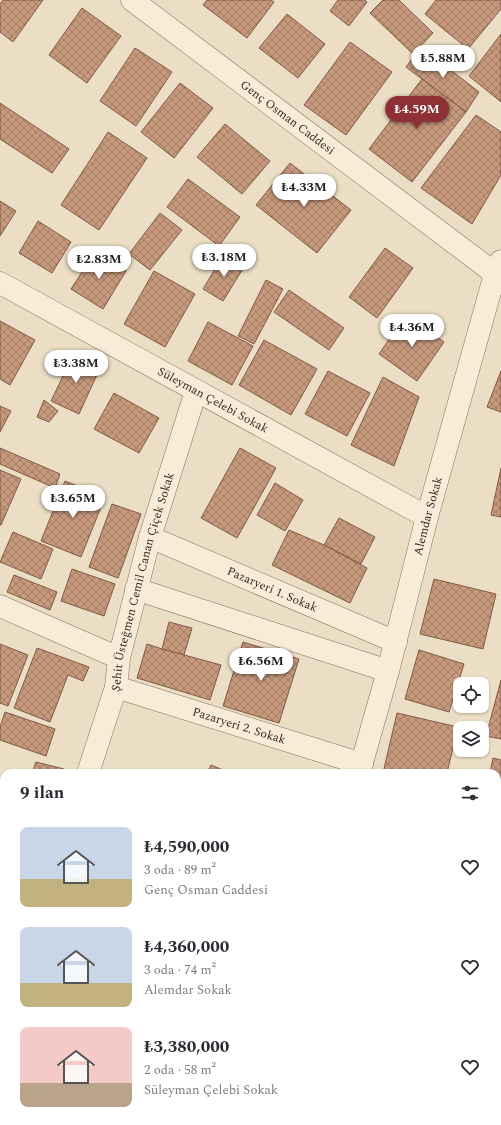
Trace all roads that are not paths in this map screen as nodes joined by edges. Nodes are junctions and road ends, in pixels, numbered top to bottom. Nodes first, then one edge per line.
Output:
1 (132, 0) edge
2 (499, 271) edge
3 (0, 283) edge
4 (196, 391) junction
5 (427, 517) junction
6 (150, 537) junction
7 (136, 589) junction
8 (0, 606) edge
9 (396, 642) junction
10 (119, 658) junction
11 (388, 671) junction
12 (116, 687) junction
13 (361, 768) edge
14 (89, 769) edge

1 - 2 street, Genç Osman Caddesi
2 - 5 street, Alemdar Sokak
3 - 4 street, Süleyman Çelebi Sokak
4 - 5 street, Süleyman Çelebi Sokak
4 - 6 street, Şehit Üsteğmen Cemil Canan Çiçek Sokak
5 - 9 street, Alemdar Sokak
6 - 7 street, Şehit Üsteğmen Cemil Canan Çiçek Sokak
6 - 9 street, Pazaryeri 1. Sokak
7 - 10 street, Şehit Üsteğmen Cemil Canan Çiçek Sokak
7 - 11 street
8 - 10 street
9 - 11 street, Alemdar Sokak
10 - 12 street, Şehit Üsteğmen Cemil Canan Çiçek Sokak
11 - 13 street, Alemdar Sokak
12 - 13 street, Pazaryeri 2. Sokak
12 - 14 street, Şehit Üsteğmen Cemil Canan Çiçek Sokak

